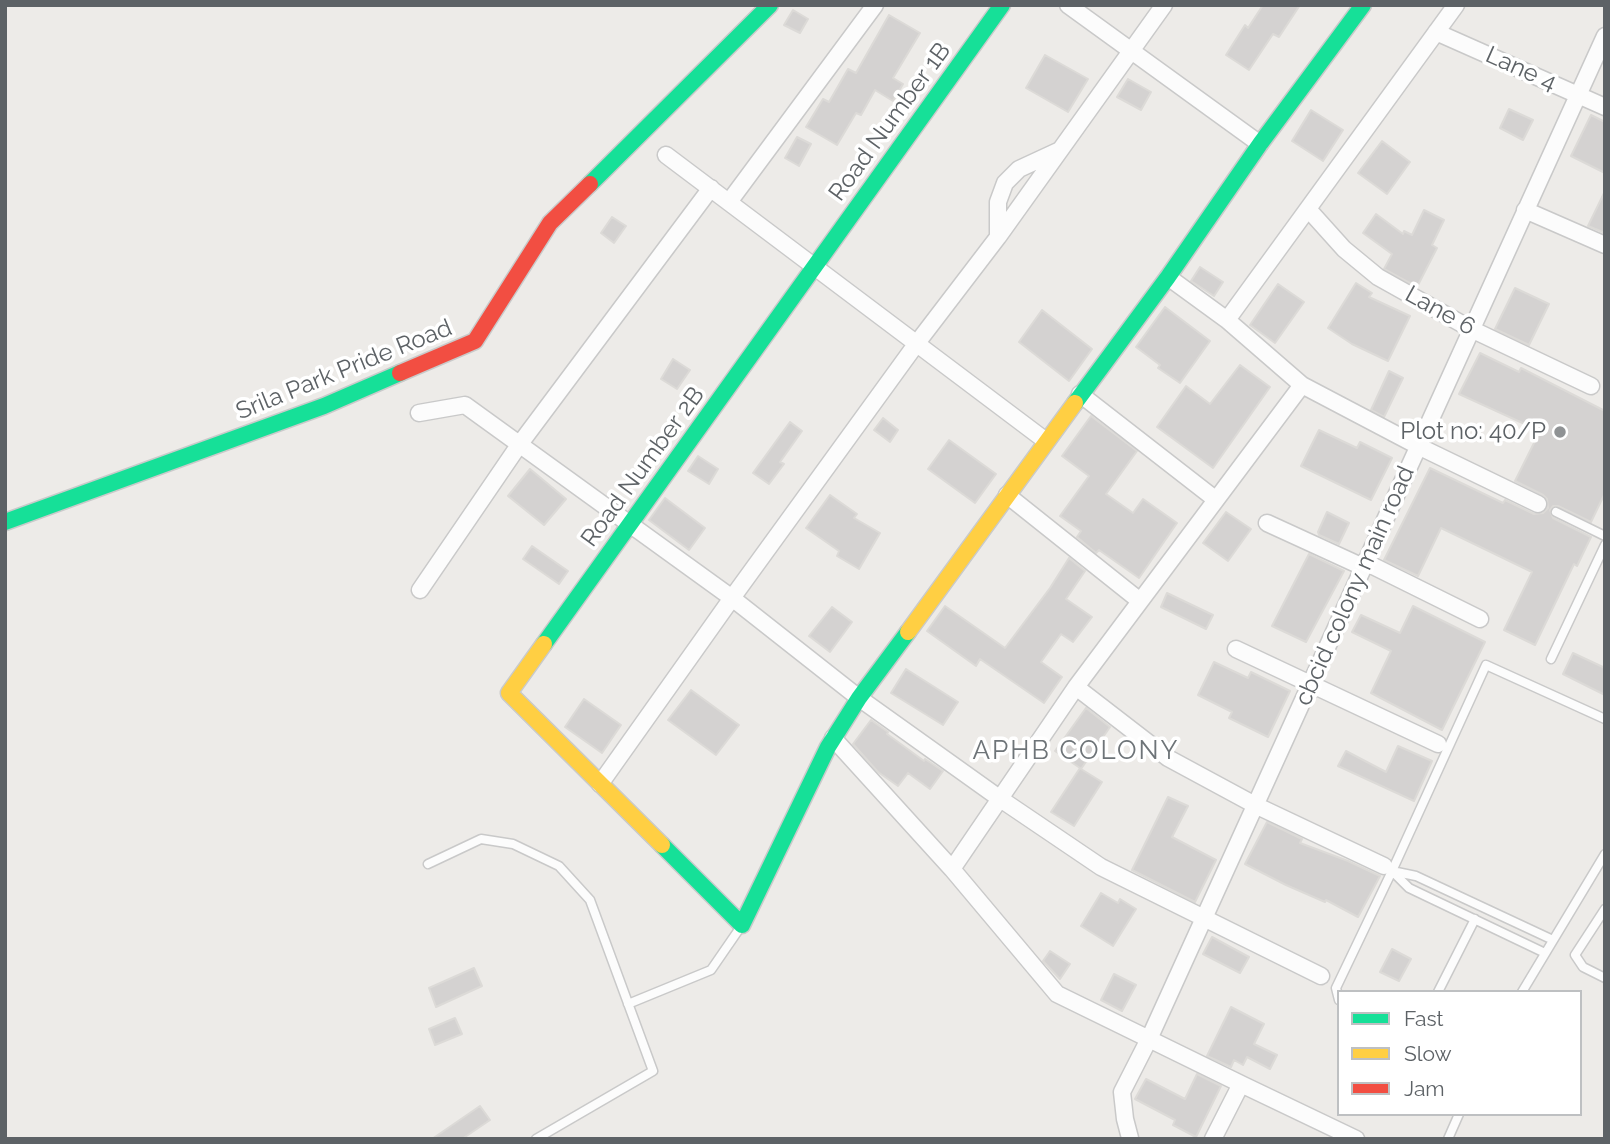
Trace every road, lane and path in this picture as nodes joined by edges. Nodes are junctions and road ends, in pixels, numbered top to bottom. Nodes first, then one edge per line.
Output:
1 (770, 5) edge
2 (875, 5) edge
3 (1002, 5) edge
4 (1068, 5) edge
5 (1164, 5) edge
6 (1363, 5) edge
7 (1456, 5) edge
8 (1436, 32) junction
9 (1605, 36) edge
10 (1132, 50) junction
11 (1578, 95) junction
12 (1605, 107) edge
13 (1260, 144) junction
14 (1060, 150) junction
15 (666, 155) dead end
16 (711, 188) junction
17 (730, 202) junction
18 (1308, 209) junction
19 (1525, 210) junction
20 (998, 237) junction
21 (1605, 244) edge
22 (814, 266) junction
23 (1168, 277) junction
24 (1227, 320) junction
25 (1471, 329) junction
26 (917, 343) junction
27 (1302, 385) junction
28 (1591, 386) dead end
29 (1080, 394) junction
30 (419, 413) dead end
31 (1046, 441) junction
32 (519, 445) junction
33 (1418, 446) junction
34 (1007, 495) junction
35 (1215, 499) junction
36 (1538, 504) dead end
37 (1556, 512) dead end
38 (5, 522) edge
39 (1267, 523) dead end
40 (631, 524) junction
41 (1605, 536) edge
42 (1605, 545) edge
43 (1364, 565) junction
44 (420, 590) dead end
45 (732, 598) junction
46 (1140, 601) junction
47 (1480, 619) dead end
48 (1236, 649) dead end
49 (1551, 659) dead end
50 (1310, 683) junction
51 (1076, 687) junction
52 (859, 698) junction
53 (1605, 719) edge
54 (833, 738) junction
55 (1438, 744) dead end
56 (600, 784) junction
57 (999, 798) junction
58 (1255, 805) junction
59 (1605, 854) edge
60 (428, 864) dead end
61 (1388, 868) junction
62 (952, 869) junction
63 (1605, 909) edge
64 (1204, 919) junction
65 (1475, 919) junction
66 (742, 925) junction
67 (1553, 940) junction
68 (1545, 953) junction
69 (1321, 976) dead end
70 (1605, 978) edge
71 (1439, 990) edge
72 (1523, 990) edge
73 (1337, 992) edge
74 (628, 1004) junction
75 (1149, 1039) junction
76 (1241, 1084) junction
77 (1458, 1116) edge
78 (1130, 1138) edge
79 (536, 1139) edge
80 (1213, 1139) edge
81 (1356, 1139) edge
82 (1448, 1139) edge

1 - 38 street, Srila Park Pride Road
2 - 17 street
3 - 22 street, Road Number 1B
4 - 10 street
5 - 10 street
6 - 13 street
7 - 8 street
8 - 11 street, Lane 4
8 - 18 street
9 - 11 street, cbcid colony main road
10 - 13 street
10 - 14 street
11 - 12 street, Lane 4
11 - 19 street, cbcid colony main road
13 - 23 street
14 - 20 street
14 - 20 street
15 - 16 street
16 - 17 street
16 - 32 street
17 - 22 street
18 - 24 street
18 - 25 street, Lane 6
19 - 21 street
19 - 25 street, cbcid colony main road
20 - 26 street
22 - 26 street
22 - 40 street, Road Number 2B
23 - 24 street
23 - 29 street
24 - 27 street
25 - 28 street, Lane 6
25 - 33 street, cbcid colony main road
26 - 31 street
26 - 45 street
27 - 33 street
27 - 35 street
29 - 31 street
29 - 35 street
30 - 32 street
31 - 34 street
32 - 40 street
32 - 44 street
33 - 36 street
33 - 43 street, cbcid colony main road
34 - 46 street
34 - 52 street
35 - 46 street
37 - 41 lane
39 - 43 street
40 - 45 street
40 - 56 street, Road Number 2B
42 - 49 lane
43 - 47 street
43 - 50 street, cbcid colony main road
45 - 52 street
45 - 56 street
46 - 51 street
48 - 50 street
50 - 55 street
50 - 58 street, cbcid colony main road
51 - 57 street
51 - 58 street
52 - 54 street
52 - 57 street
53 - 61 lane
54 - 62 street
54 - 66 street
56 - 66 street
57 - 62 street
57 - 64 street
58 - 61 street
58 - 64 street, cbcid colony main road
59 - 67 lane
60 - 74 lane
61 - 65 lane
61 - 67 lane
61 - 73 lane
62 - 75 street
63 - 70 lane
64 - 69 street
64 - 75 street, cbcid colony main road
65 - 68 lane
65 - 71 lane
66 - 74 lane
67 - 68 lane
68 - 72 lane
74 - 79 lane
75 - 76 street
75 - 78 street, cbcid colony main road
76 - 80 street
76 - 81 street
77 - 82 lane

